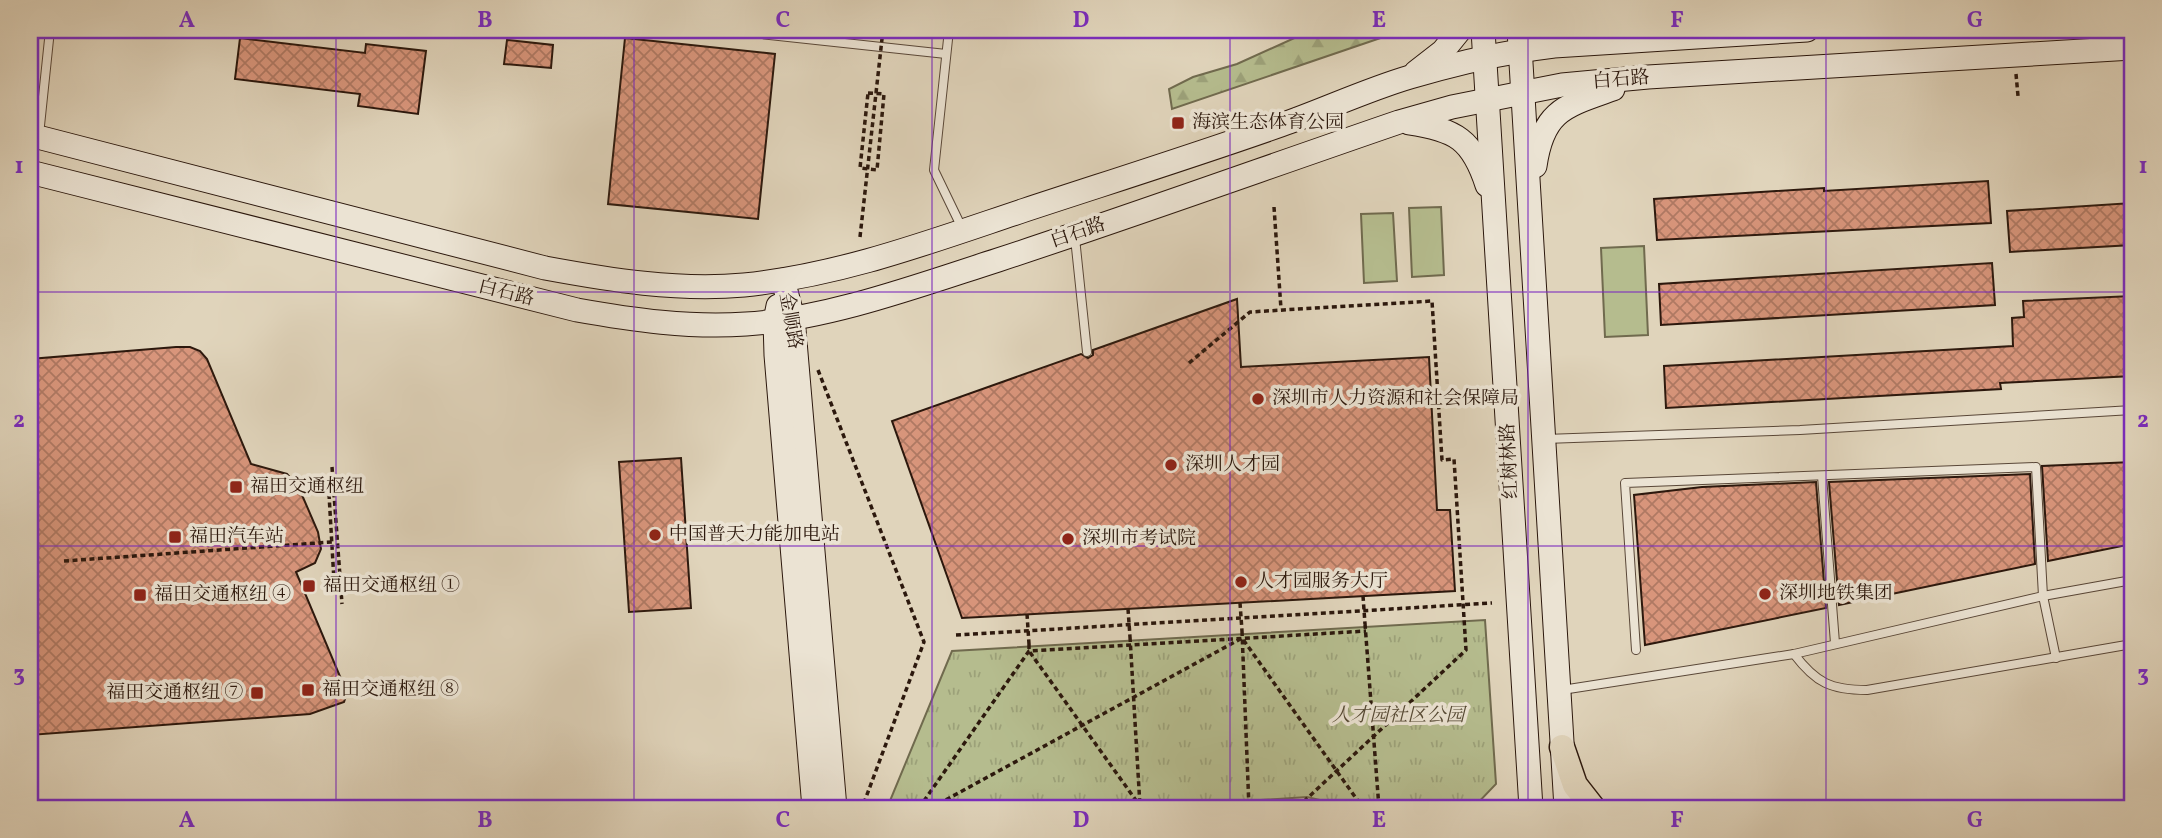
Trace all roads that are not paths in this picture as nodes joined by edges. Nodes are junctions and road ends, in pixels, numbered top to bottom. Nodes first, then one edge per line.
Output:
1 (50, 30) edge
2 (724, 30) edge
3 (949, 30) edge
4 (1460, 30) edge
5 (1483, 30) edge
6 (1589, 30) edge
7 (1807, 30) edge
8 (1520, 40) edge
9 (1649, 40) junction
10 (2132, 48) edge
11 (946, 54) junction
12 (1485, 58) junction
13 (1648, 77) junction
14 (1408, 78) junction
15 (1523, 91) junction
16 (1487, 99) junction
17 (1399, 122) junction
18 (34, 136) edge
19 (30, 172) edge
20 (1530, 197) junction
21 (1495, 210) junction
22 (963, 231) junction
23 (1075, 235) junction
24 (783, 280) junction
25 (784, 320) junction
26 (1087, 352) dead end
27 (2132, 410) edge
28 (1545, 439) junction
29 (1822, 475) junction
30 (2132, 580) edge
31 (2043, 596) junction
32 (810, 632) junction
33 (1835, 643) junction
34 (2132, 644) edge
35 (1636, 650) dead end
36 (1794, 654) junction
37 (2056, 659) junction
38 (1559, 691) junction
39 (1562, 747) junction
40 (814, 808) edge
41 (835, 808) edge
42 (1531, 808) edge
43 (1566, 808) edge
44 (1592, 808) edge

1 - 18 lane
2 - 11 lane
3 - 11 lane
4 - 14 main road
5 - 12 main road, 红树林路
6 - 9 main road
7 - 9 main road, 白石路
8 - 9 main road, 白石路
8 - 12 main road, 白石路
8 - 15 main road, 红树林路
10 - 13 main road, 白石路
11 - 22 lane
12 - 14 main road, 白石路
12 - 16 main road, 红树林路
13 - 15 main road, 白石路
13 - 20 main road
14 - 22 main road, 白石路
15 - 16 main road, 白石路
15 - 20 main road, 红树林路
16 - 17 main road, 白石路
16 - 21 main road, 红树林路
17 - 21 main road
17 - 23 main road, 白石路
18 - 24 main road, 白石路
19 - 25 main road, 白石路
20 - 28 main road, 红树林路
21 - 42 main road, 红树林路
22 - 24 main road, 白石路
23 - 25 main road, 白石路
23 - 26 lane
24 - 25 main road, 金顺路
25 - 32 main road, 金顺路
27 - 28 lane
28 - 38 main road, 红树林路
29 - 31 lane
29 - 33 lane
29 - 35 lane
30 - 31 lane
31 - 33 lane
31 - 37 lane
32 - 40 main road, 金顺路
32 - 41 main road, 金顺路
33 - 36 lane
34 - 37 lane
36 - 37 lane
36 - 38 lane
38 - 39 main road, 红树林路
39 - 43 main road, 红树林路
39 - 44 main road

